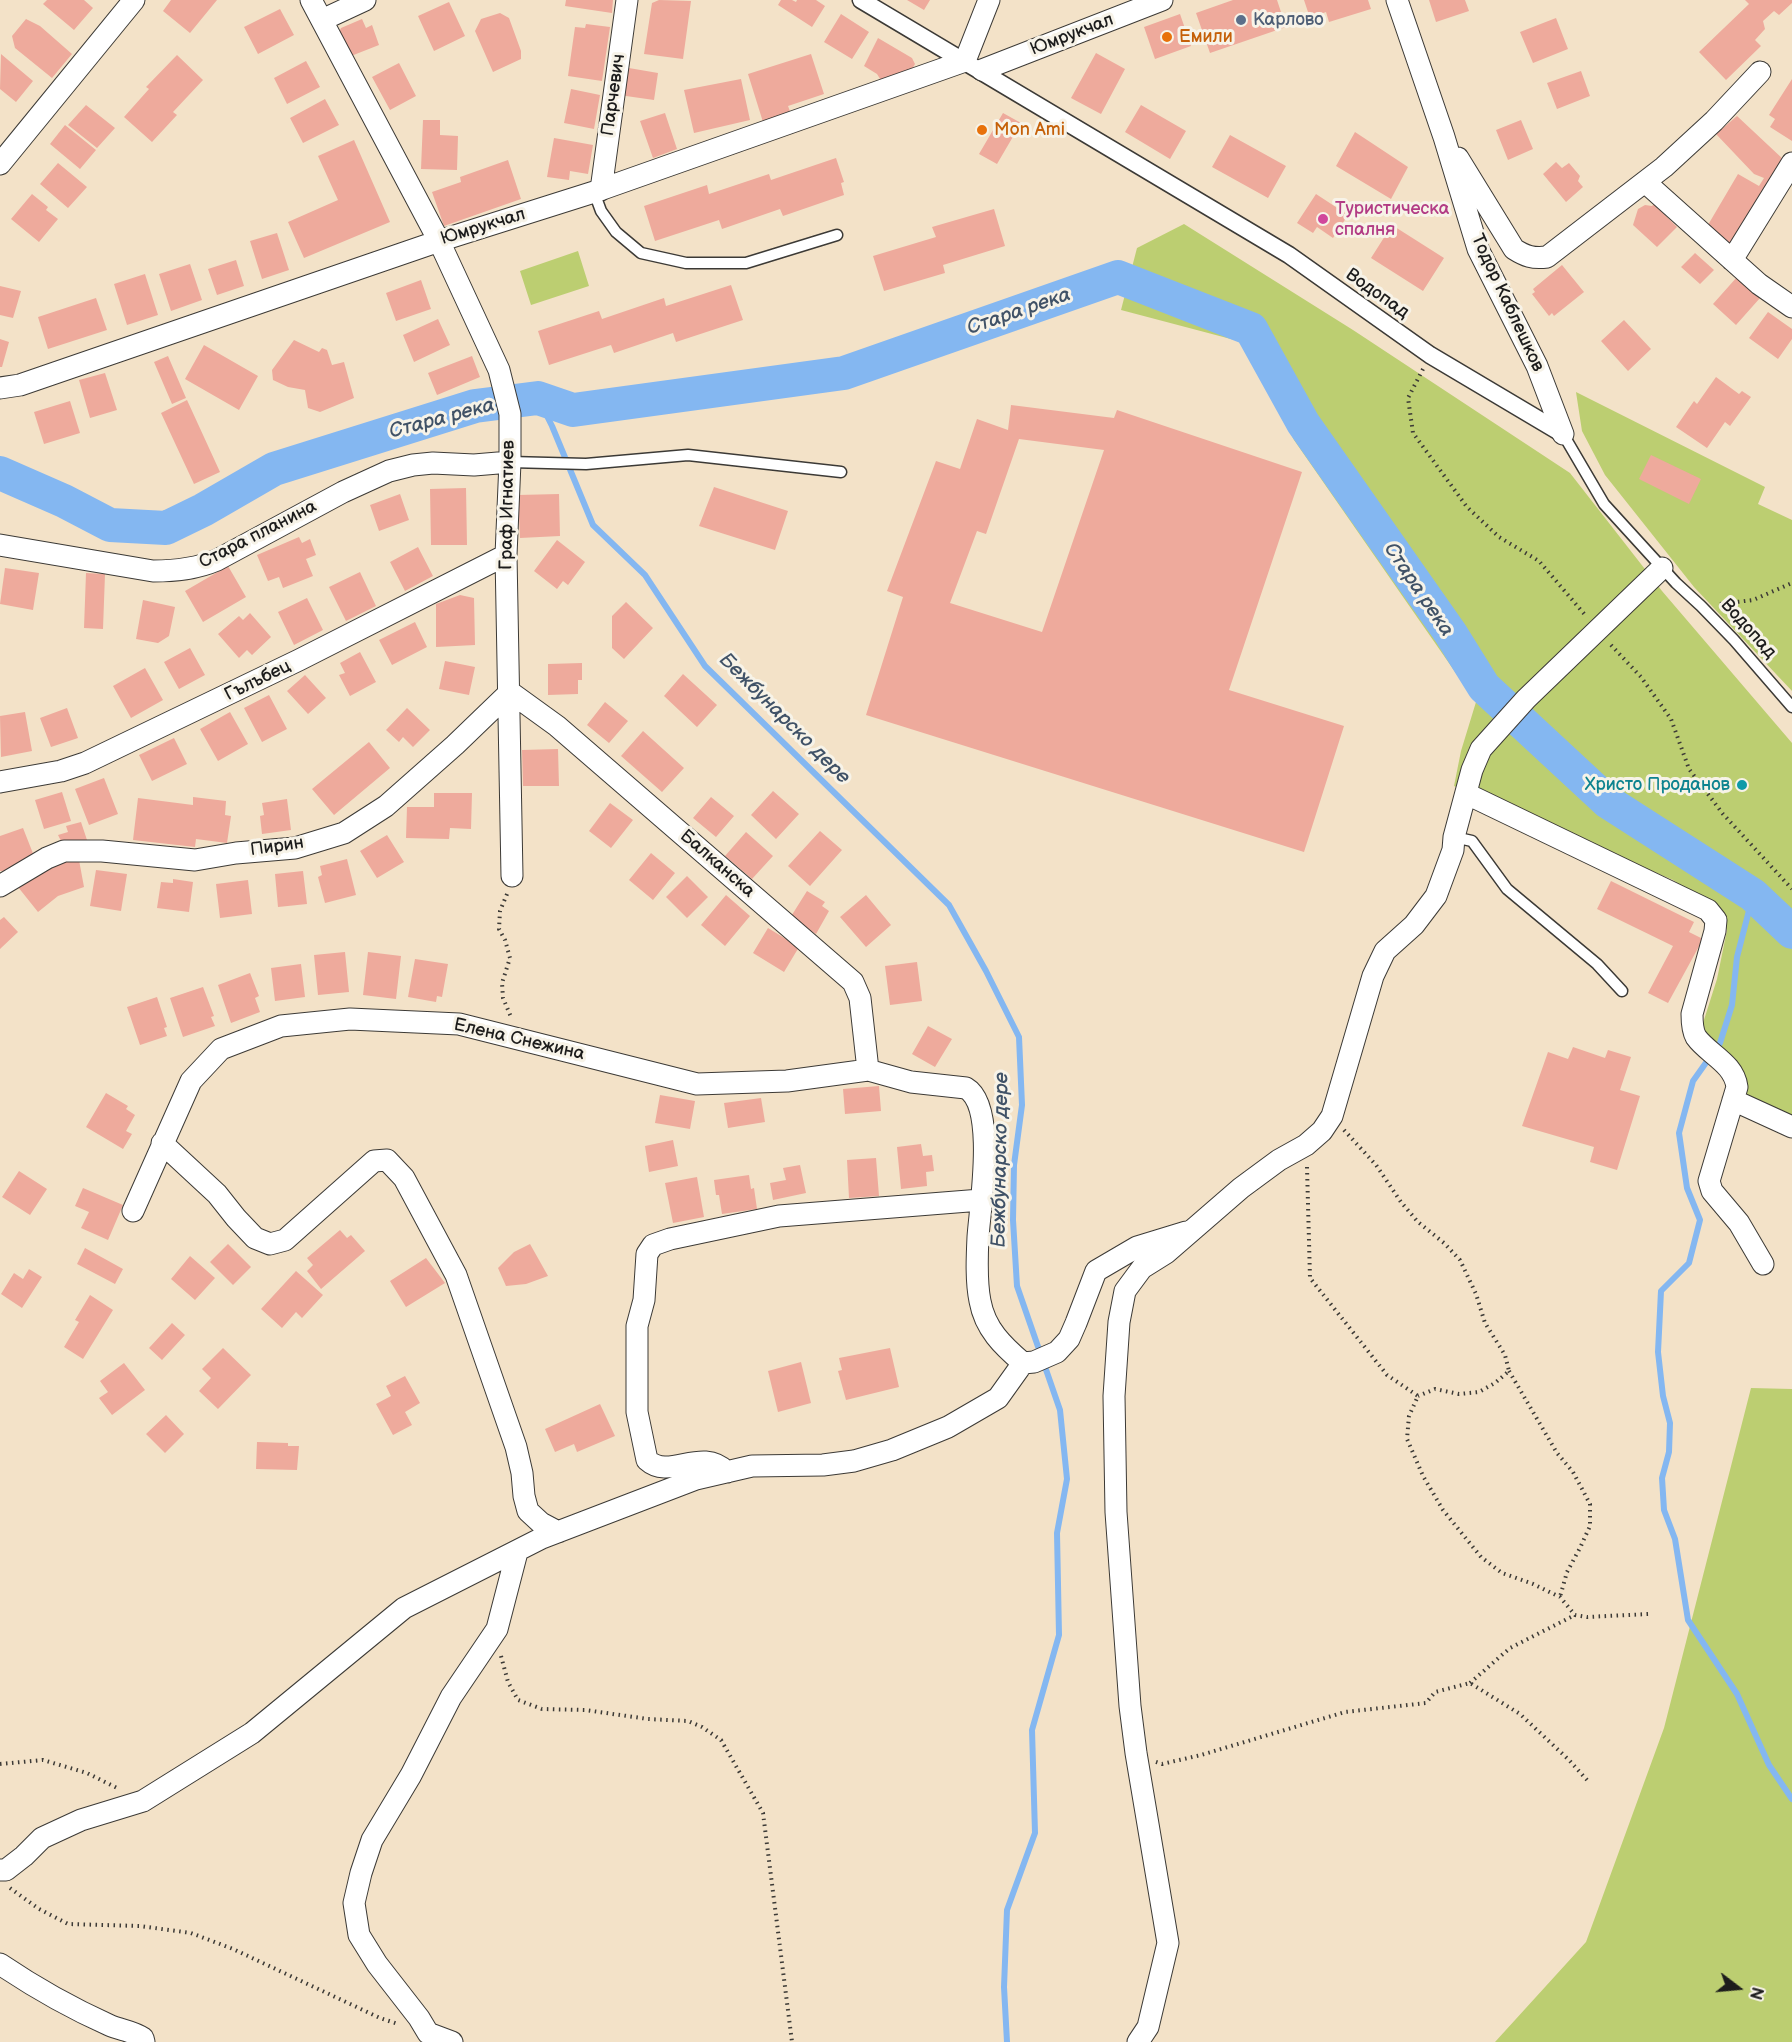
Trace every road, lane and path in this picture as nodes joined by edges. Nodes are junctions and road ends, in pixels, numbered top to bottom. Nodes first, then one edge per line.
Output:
1 (134, 0) edge
2 (311, 0) edge
3 (365, 0) edge
4 (627, 0) edge
5 (861, 0) edge
6 (989, 0) edge
7 (1162, 0) edge
8 (1397, 0) edge
9 (322, 20) junction
10 (973, 66) junction
11 (1760, 72) dead end
12 (1444, 137) junction
13 (1792, 163) edge
14 (0, 164) edge
15 (1645, 182) junction
16 (598, 191) junction
17 (837, 235) dead end
18 (439, 241) junction
19 (1732, 260) junction
20 (1792, 308) edge
21 (0, 388) edge
22 (1563, 434) junction
23 (510, 462) junction
24 (841, 472) dead end
25 (0, 545) edge
26 (506, 555) junction
27 (1662, 568) junction
28 (1792, 583) edge
29 (1701, 606) junction
30 (510, 692) junction
31 (1792, 707) edge
32 (0, 782) edge
33 (1467, 794) junction
34 (1454, 837) junction
35 (512, 876) joint
36 (0, 886) edge
37 (1622, 992) dead end
38 (512, 1036) junction
39 (868, 1070) junction
40 (1733, 1100) junction
41 (1332, 1116) junction
42 (1792, 1127) edge
43 (162, 1143) junction
44 (1306, 1145) junction
45 (981, 1200) junction
46 (133, 1211) dead end
47 (1189, 1231) junction
48 (1763, 1264) dead end
49 (1029, 1362) junction
50 (1509, 1371) junction
51 (1418, 1396) junction
52 (727, 1472) junction
53 (558, 1532) junction
54 (517, 1552) junction
55 (1560, 1597) junction
56 (1575, 1614) junction
57 (1649, 1614) dead end
58 (497, 1629) junction
59 (1470, 1683) junction
60 (1136, 1753) junction
61 (0, 1764) edge
62 (1587, 1780) dead end
63 (143, 1801) junction
64 (4, 1878) edge
65 (0, 1964) edge
66 (428, 2033) junction
67 (144, 2042) edge
68 (452, 2042) edge
69 (792, 2042) edge
70 (1138, 2042) edge

1 - 14 street
2 - 9 street, Граф Игнатиев
3 - 9 street
4 - 16 street, Парчевич
5 - 10 street, Водопад
6 - 10 street
7 - 10 street, Юмрукчал
8 - 12 street, Тодор Каблешков
9 - 18 street, Граф Игнатиев
10 - 16 street, Юмрукчал
10 - 22 street, Водопад
11 - 15 street
12 - 15 street
12 - 22 street, Тодор Каблешков
13 - 19 street
15 - 19 street
16 - 17 lane
16 - 18 street, Юмрукчал
18 - 21 street, Юмрукчал
18 - 23 street, Граф Игнатиев
19 - 20 street
22 - 27 lane, Водопад
23 - 24 lane
23 - 25 street, Стара планина
23 - 26 street, Граф Игнатиев
26 - 30 street, Граф Игнатиев
26 - 32 street, Гълъбец
27 - 29 lane, Водопад
27 - 33 street
28 - 29 path
29 - 31 lane, Водопад
30 - 35 street, Граф Игнатиев
30 - 36 street, Пирин
30 - 39 street, Балканска
33 - 34 street
33 - 40 street
34 - 37 lane
34 - 41 street
35 - 38 path
38 - 39 street, Елена Снежина
38 - 43 street, Елена Снежина
39 - 45 street, Елена Снежина
40 - 42 street
40 - 48 street
41 - 44 street
41 - 50 path
43 - 46 street, Елена Снежина
43 - 53 street
44 - 47 street
44 - 51 path
45 - 49 street
45 - 52 street
47 - 49 street
47 - 60 street
49 - 52 street
50 - 51 path
50 - 55 path
51 - 55 path
52 - 53 street
53 - 54 street
54 - 58 street
54 - 63 street
55 - 56 path
56 - 57 path
56 - 59 path
58 - 66 street
58 - 69 path
59 - 60 path
59 - 62 path
60 - 70 street
61 - 63 path
63 - 64 street
64 - 66 path
65 - 67 street
66 - 68 street

